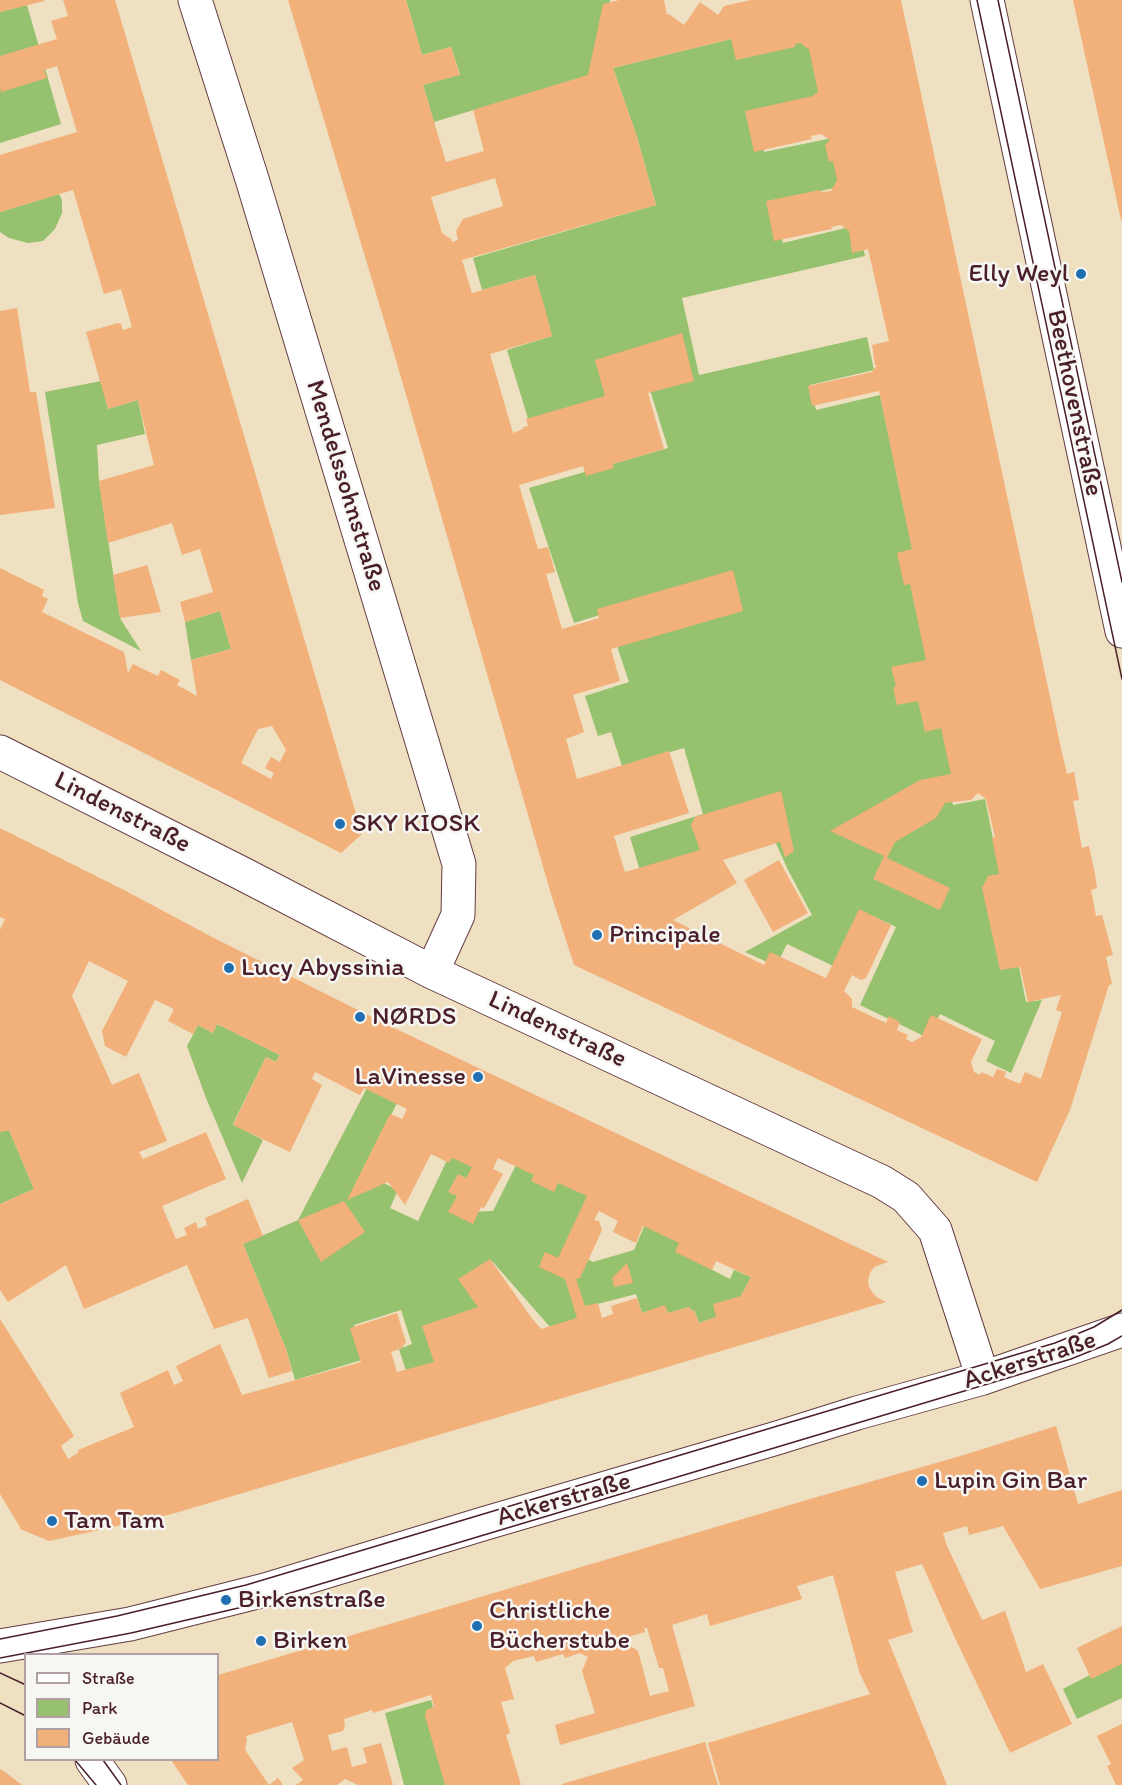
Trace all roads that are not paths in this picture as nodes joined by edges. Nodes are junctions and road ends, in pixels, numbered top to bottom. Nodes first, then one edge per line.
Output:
1 (195, 0) edge
2 (987, 0) edge
3 (1122, 631) edge
4 (0, 752) edge
5 (432, 972) junction
6 (1122, 1330) edge
7 (983, 1378) junction
8 (10, 1642) edge
9 (93, 1761) edge
10 (110, 1785) edge

1 - 5 street, Mendelssohnstraße
2 - 3 street, Beethovenstraße
4 - 5 street, Lindenstraße
5 - 7 street, Lindenstraße
6 - 7 street, Ackerstraße
7 - 8 street, Ackerstraße
9 - 10 street

